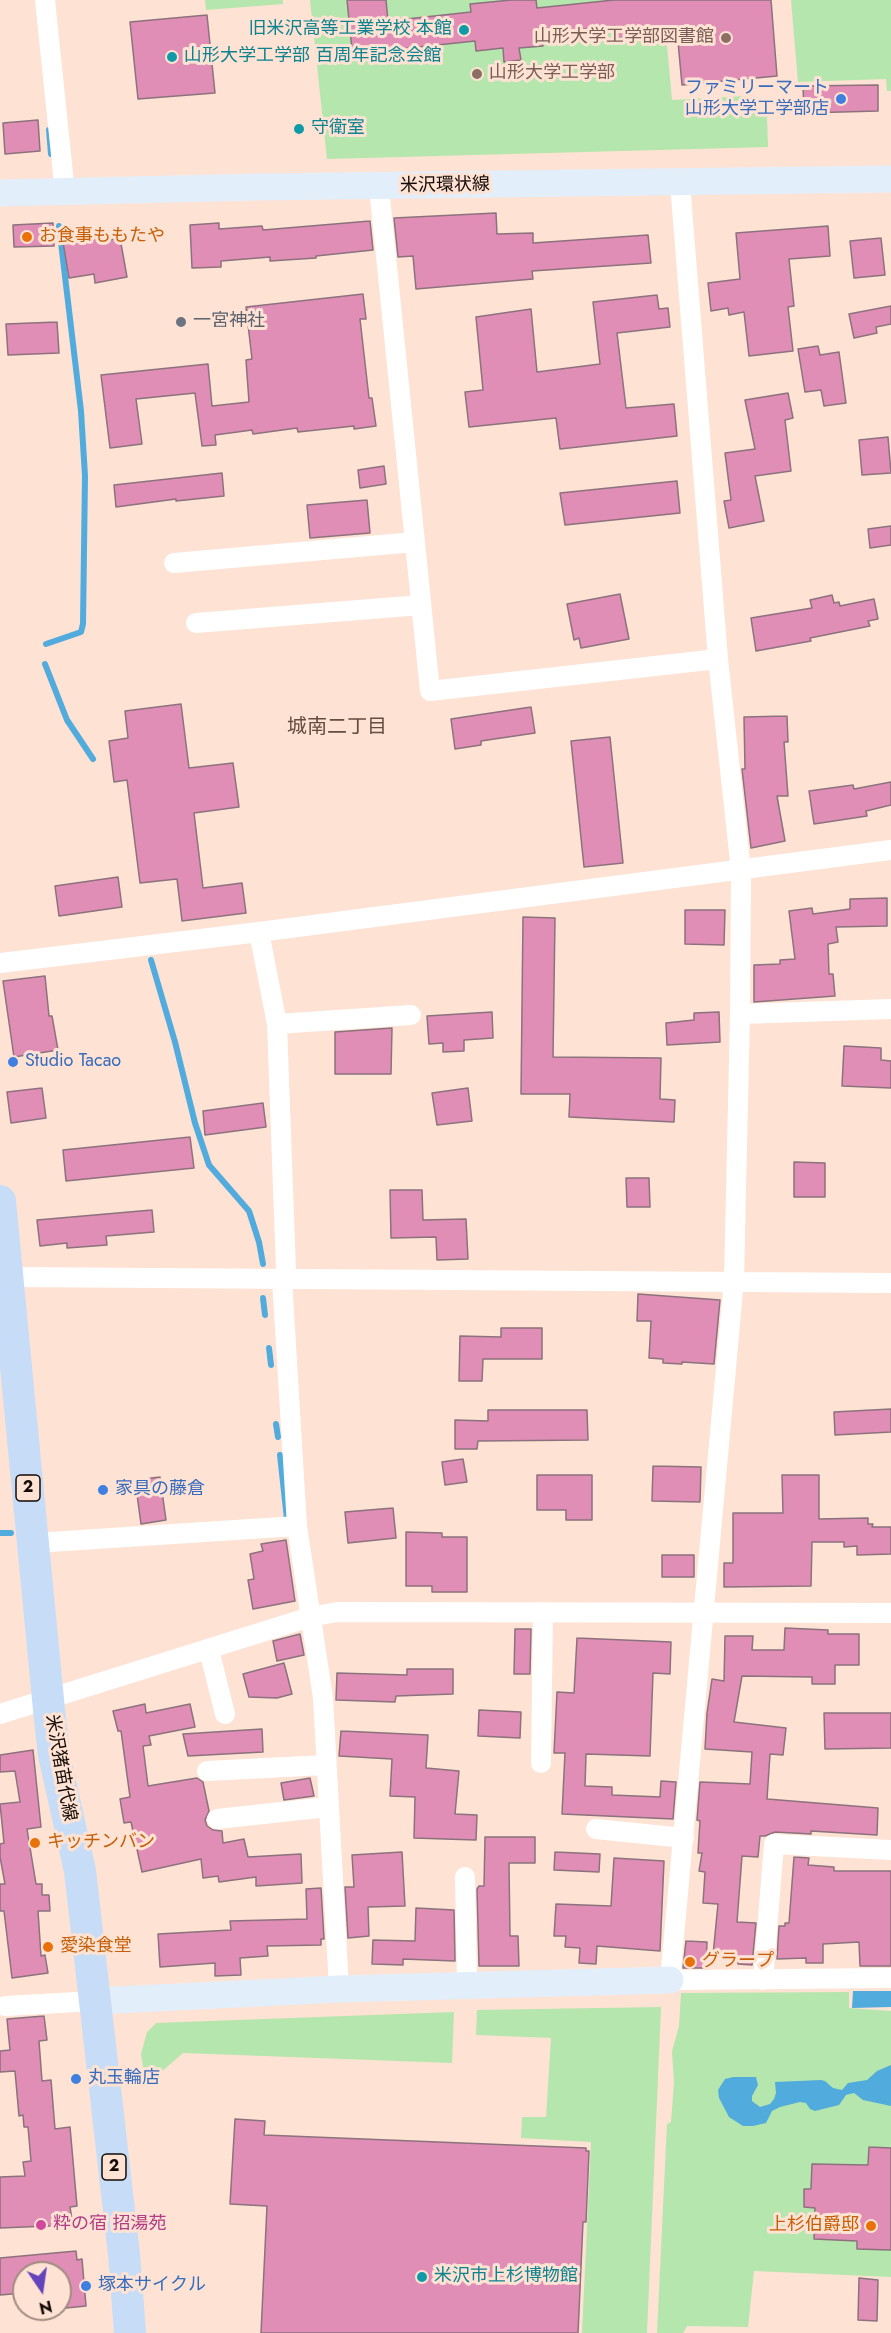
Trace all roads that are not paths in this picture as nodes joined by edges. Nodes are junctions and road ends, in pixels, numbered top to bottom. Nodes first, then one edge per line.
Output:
1 (45, 0) edge
2 (891, 179) edge
3 (680, 183) junction
4 (379, 187) junction
5 (0, 193) edge
6 (64, 193) junction
7 (415, 542) junction
8 (174, 563) dead end
9 (421, 605) junction
10 (196, 623) dead end
11 (718, 659) junction
12 (891, 850) edge
13 (741, 871) junction
14 (259, 932) junction
15 (0, 963) edge
16 (891, 1009) edge
17 (740, 1014) junction
18 (411, 1015) dead end
19 (277, 1024) junction
20 (0, 1201) edge
21 (7, 1277) junction
22 (282, 1279) junction
23 (734, 1281) junction
24 (891, 1283) edge
25 (297, 1526) junction
26 (34, 1543) junction
27 (543, 1612) junction
28 (705, 1613) junction
29 (891, 1613) edge
30 (310, 1617) junction
31 (209, 1650) junction
32 (49, 1700) junction
33 (0, 1714) edge
34 (225, 1714) dead end
35 (541, 1763) dead end
36 (325, 1765) junction
37 (207, 1771) dead end
38 (328, 1808) junction
39 (217, 1820) dead end
40 (596, 1829) dead end
41 (684, 1838) junction
42 (891, 1850) edge
43 (465, 1877) dead end
44 (891, 1978) edge
45 (670, 1980) junction
46 (763, 1980) junction
47 (467, 1984) junction
48 (339, 1989) junction
49 (94, 2001) junction
50 (5, 2006) dead end
51 (130, 2333) edge

1 - 6 street
2 - 3 main road, 米沢環状線
3 - 4 main road, 米沢環状線
3 - 11 street
4 - 6 main road, 米沢環状線
4 - 7 street
5 - 6 main road, 米沢環状線
7 - 8 street
7 - 9 street
9 - 10 street
9 - 11 street
11 - 13 street
12 - 13 street
13 - 14 street
13 - 17 street
14 - 15 street
14 - 19 street
16 - 17 street
17 - 23 street
18 - 19 street
19 - 22 street
20 - 21 main road, 米沢猪苗代線 / 2
21 - 22 street
21 - 26 main road, 米沢猪苗代線 / 2
22 - 23 street
22 - 25 street
23 - 24 street
23 - 28 street
25 - 26 street
25 - 30 street
26 - 32 main road, 米沢猪苗代線 / 2
27 - 28 street
27 - 30 street
27 - 35 street
28 - 29 street
28 - 41 street
30 - 31 street
30 - 36 street
31 - 32 street
31 - 34 street
32 - 33 street
32 - 49 main road, 米沢猪苗代線 / 2
36 - 37 street
36 - 38 street
38 - 39 street
38 - 48 street
40 - 41 street
41 - 45 street
42 - 46 street
43 - 47 street
44 - 46 street
45 - 46 street
45 - 47 main road
47 - 48 main road
48 - 49 main road
49 - 50 street
49 - 51 main road, 米沢猪苗代線 / 2

